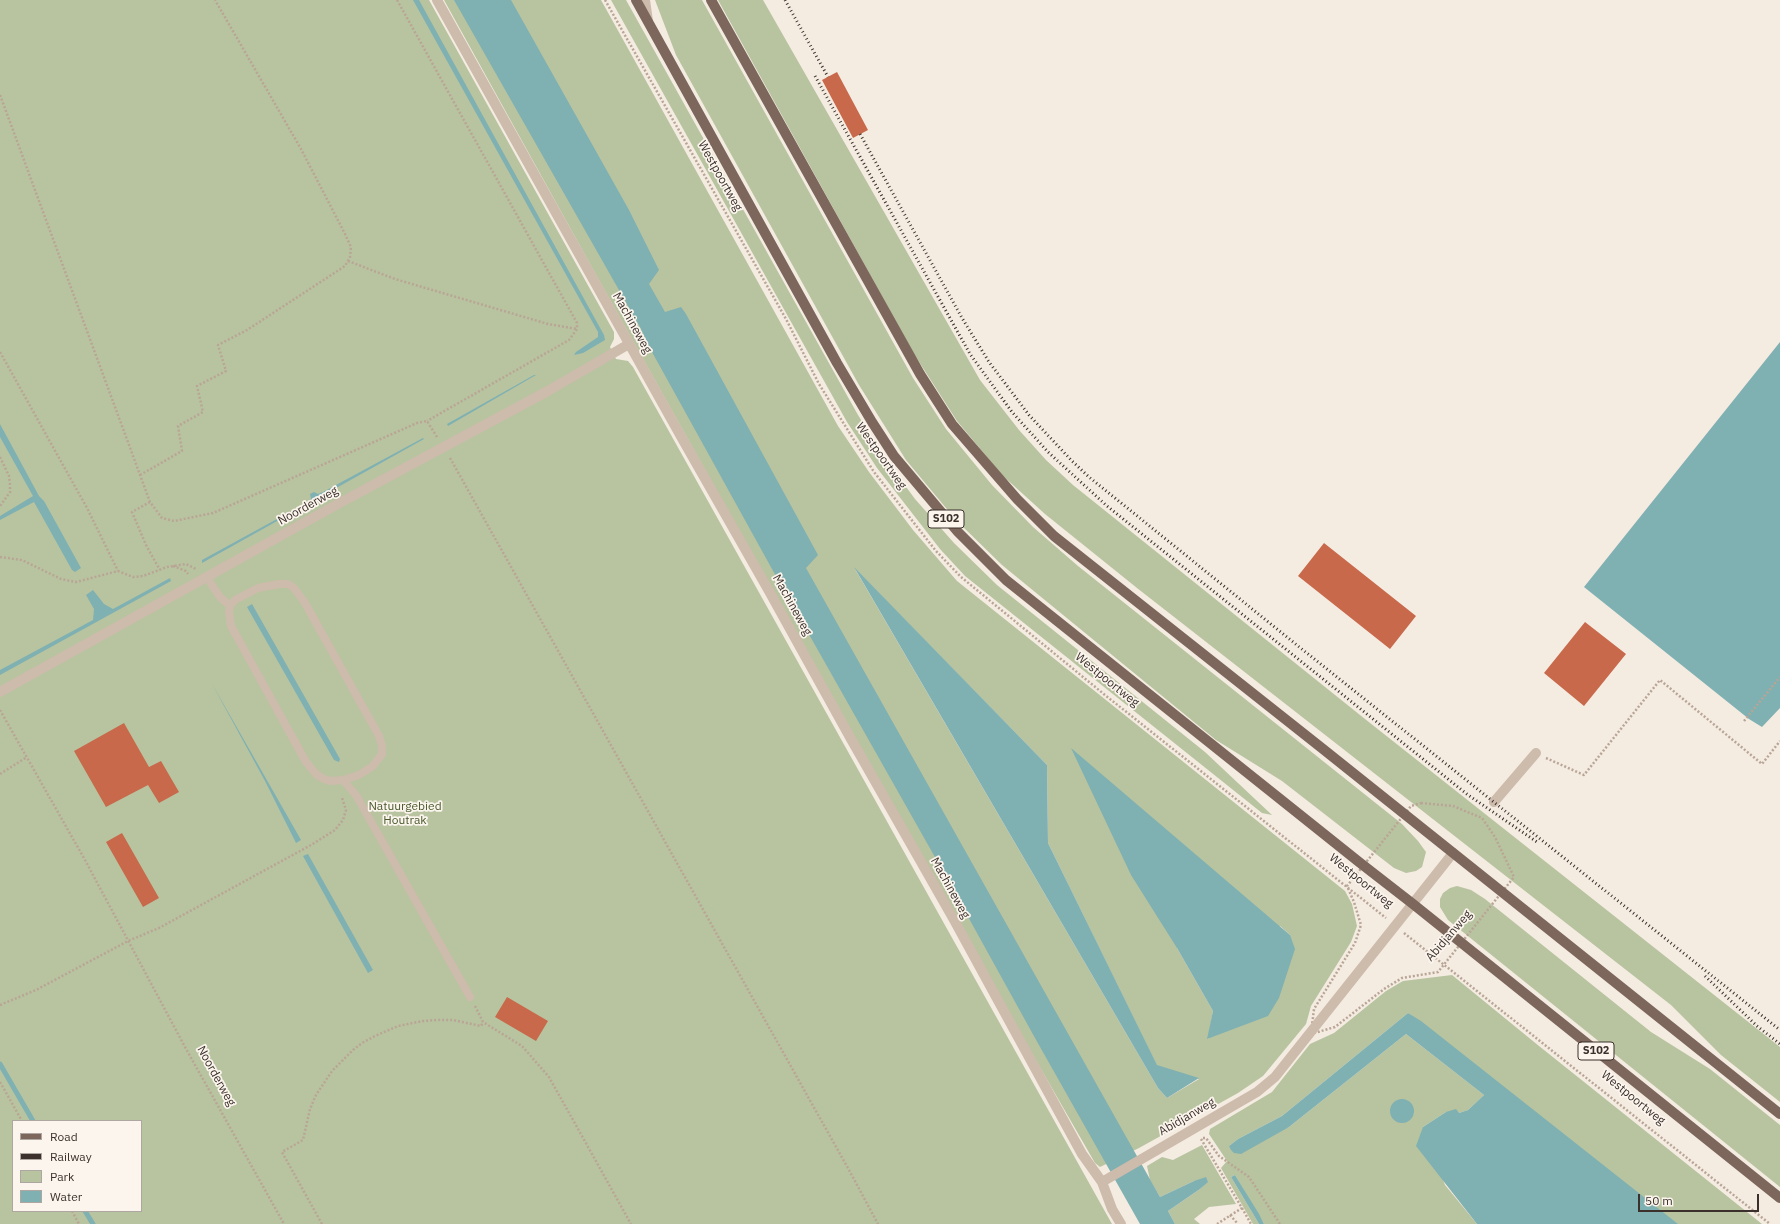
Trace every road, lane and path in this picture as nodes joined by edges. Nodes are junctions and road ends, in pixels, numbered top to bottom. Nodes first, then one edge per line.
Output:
1 (215, 0) edge
2 (398, 0) edge
3 (437, 0) edge
4 (605, 0) edge
5 (636, 0) edge
6 (646, 0) edge
7 (711, 0) edge
8 (650, 26) junction
9 (0, 95) edge
10 (348, 260) junction
11 (577, 330) junction
12 (629, 344) junction
13 (0, 352) edge
14 (426, 421) junction
15 (443, 447) junction
16 (0, 457) edge
17 (140, 475) junction
18 (150, 502) junction
19 (0, 506) edge
20 (0, 557) edge
21 (160, 570) junction
22 (118, 572) junction
23 (207, 578) junction
24 (230, 606) junction
25 (1780, 677) edge
26 (0, 692) edge
27 (0, 710) edge
28 (1744, 721) dead end
29 (1780, 741) edge
30 (1536, 753) joint
31 (27, 757) junction
32 (0, 774) edge
33 (339, 781) junction
34 (1494, 802) dead end
35 (1482, 818) dead end
36 (1453, 853) junction
37 (1502, 892) junction
38 (1413, 904) junction
39 (1396, 926) junction
40 (128, 940) junction
41 (1462, 943) junction
42 (1445, 964) junction
43 (470, 997) joint
44 (0, 1005) edge
45 (483, 1022) junction
46 (1311, 1034) junction
47 (0, 1082) edge
48 (1780, 1114) edge
49 (21, 1120) edge
50 (1102, 1182) junction
51 (1780, 1198) edge
52 (1242, 1208) junction
53 (73, 1212) edge
54 (1230, 1215) junction
55 (79, 1224) edge
56 (284, 1224) edge
57 (322, 1224) edge
58 (631, 1224) edge
59 (878, 1224) edge
60 (1121, 1224) edge
61 (1217, 1224) edge
62 (1238, 1224) edge
63 (1251, 1224) edge
64 (1280, 1224) edge
65 (1770, 1224) edge

1 - 10 path
2 - 11 path
3 - 12 street, Machineweg
4 - 39 path, Westpoortweg
5 - 8 main road, Westpoortweg / S102
6 - 8 lane
7 - 36 main road
8 - 38 main road, Westpoortweg / S102
9 - 17 path
10 - 11 path
10 - 17 path
11 - 14 path
12 - 15 street, Noorderweg
12 - 50 street, Machineweg
13 - 22 path
14 - 15 path
14 - 18 path
15 - 23 street, Noorderweg
15 - 59 path
16 - 19 path
17 - 18 path
18 - 21 path
20 - 22 path
21 - 22 path
21 - 23 path
23 - 24 lane
23 - 26 street, Noorderweg
24 - 33 lane
24 - 33 lane
25 - 28 path
27 - 31 path, Noorderweg
29 - 30 path
30 - 34 street
31 - 32 path
31 - 40 path, Noorderweg
33 - 40 path
33 - 43 lane
35 - 37 path, Abidjanweg
36 - 37 main road
36 - 38 street, Abidjanweg
37 - 41 path, Abidjanweg
37 - 48 main road
38 - 39 street, Abidjanweg
38 - 41 main road, Westpoortweg / S102
39 - 42 path, Westpoortweg
39 - 46 street, Abidjanweg
40 - 44 path
40 - 56 path, Noorderweg
41 - 42 path, Abidjanweg
41 - 51 main road, Westpoortweg / S102
42 - 46 path, Abidjanweg
42 - 65 path, Westpoortweg
43 - 45 path
45 - 57 path
45 - 58 path
46 - 50 street, Abidjanweg
47 - 49 path
50 - 60 street, Machineweg
52 - 54 path
52 - 63 path
52 - 64 path
53 - 55 path
54 - 61 path
54 - 62 path

